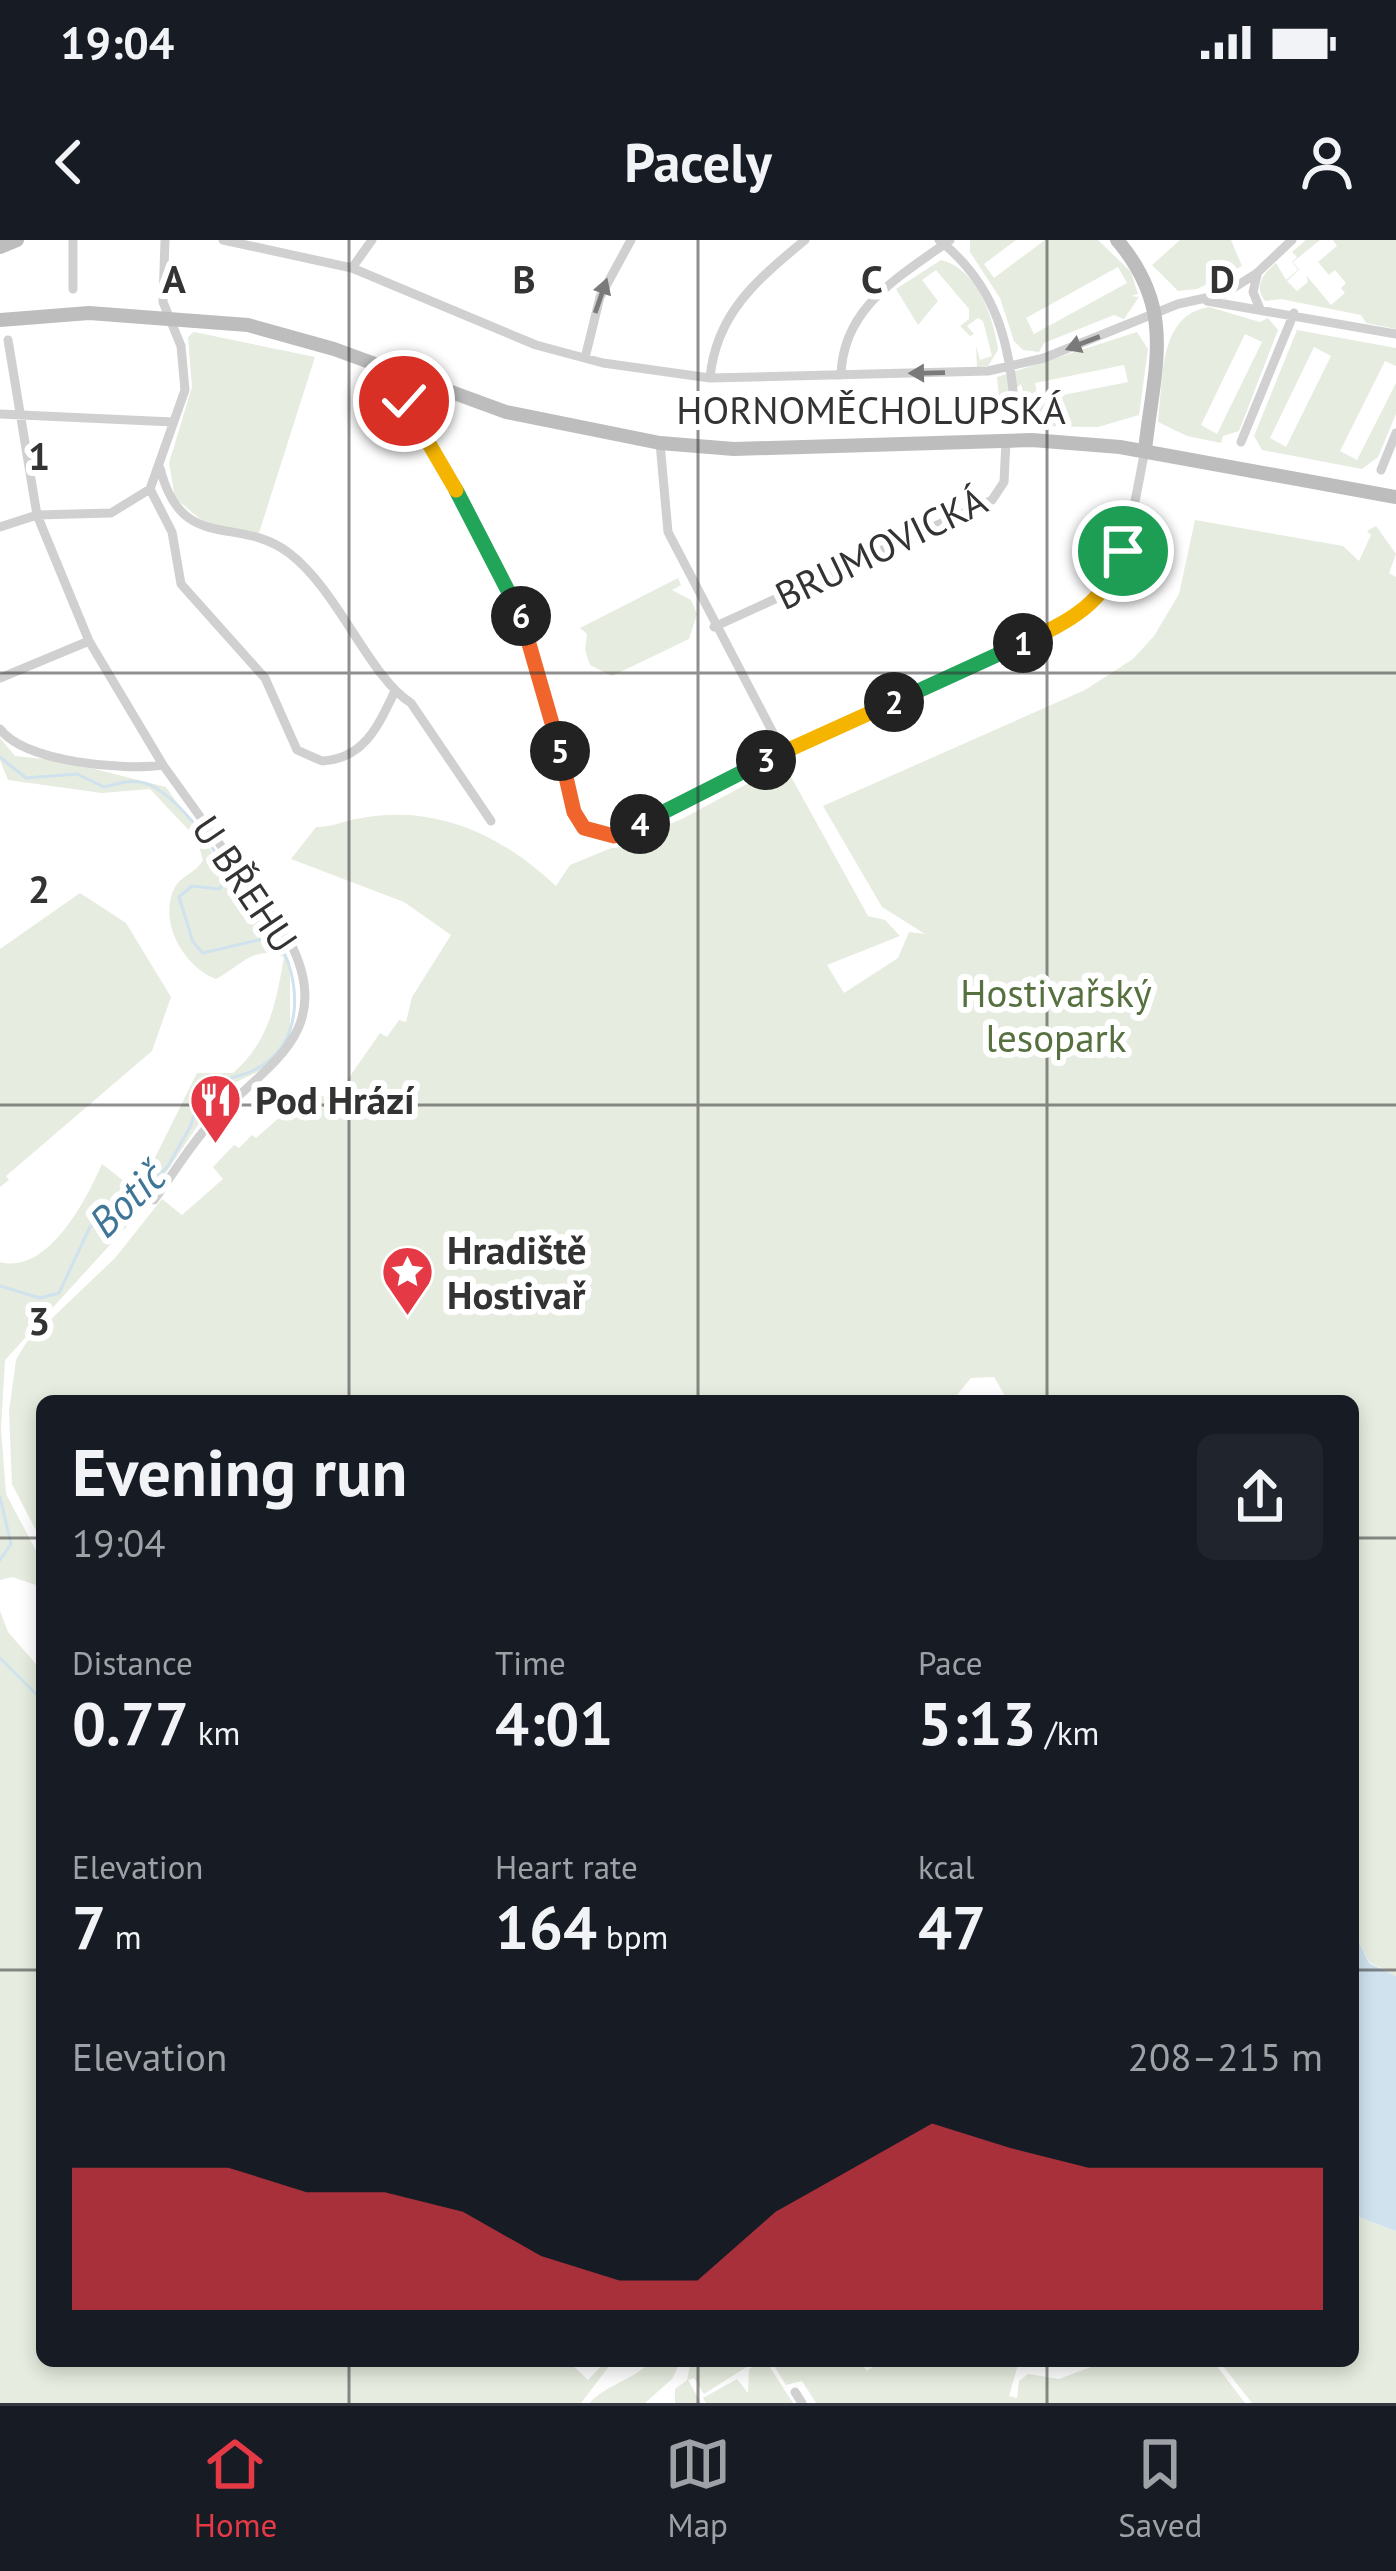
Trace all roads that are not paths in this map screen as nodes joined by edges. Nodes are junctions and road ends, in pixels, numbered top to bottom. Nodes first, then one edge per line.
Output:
1 (17, 240) edge
2 (73, 240) edge
3 (165, 240) edge
4 (223, 240) edge
5 (372, 240) edge
6 (631, 240) edge
7 (805, 240) edge
8 (1117, 240) edge
9 (1292, 240) edge
10 (945, 242) edge
11 (0, 247) edge
12 (352, 268) junction
13 (1257, 273) junction
14 (73, 289) dead end
15 (1196, 300) junction
16 (1260, 309) junction
17 (1156, 311) junction
18 (1294, 313) junction
19 (170, 316) junction
20 (0, 320) edge
21 (1396, 334) edge
22 (8, 340) dead end
23 (585, 358) junction
24 (1011, 364) junction
25 (401, 374) junction
26 (842, 374) junction
27 (710, 378) junction
28 (22, 412) junction
29 (0, 414) edge
30 (1016, 415) dead end
31 (173, 422) junction
32 (1396, 433) edge
33 (1006, 441) junction
34 (1241, 442) dead end
35 (660, 443) junction
36 (1145, 450) junction
37 (160, 468) junction
38 (1382, 470) dead end
39 (150, 489) junction
40 (1396, 497) edge
41 (37, 514) junction
42 (0, 527) edge
43 (715, 627) junction
44 (89, 641) junction
45 (0, 678) edge
46 (394, 693) junction
47 (0, 729) edge
48 (783, 752) junction
49 (163, 765) junction
50 (491, 821) dead end
51 (154, 1200) dead end
52 (795, 2392) dead end
53 (802, 2403) edge

1 - 11 street
2 - 14 street
3 - 19 street
4 - 12 street
5 - 12 street
23 -> 6 street
7 - 27 street
8 - 17 street
9 - 13 street
10 - 24 street
10 - 26 street
12 - 23 street
13 - 15 street
13 - 16 street
15 - 16 street
15 - 17 street
16 - 18 street
17 -> 24 street
17 - 36 street
18 - 21 street
18 - 34 street
19 - 20 street, HORNOMĚCHOLUPSKÁ
19 - 25 street, HORNOMĚCHOLUPSKÁ
19 - 31 street
22 - 28 street, U BŘEHU
23 - 27 street
24 -> 26 street
24 - 30 street
25 - 35 street, HORNOMĚCHOLUPSKÁ
25 - 48 street
26 - 27 street
28 - 29 street
28 - 31 street
28 - 41 street, U BŘEHU
31 - 37 street
32 - 38 street
33 - 35 street, HORNOMĚCHOLUPSKÁ
33 - 36 street, HORNOMĚCHOLUPSKÁ
33 - 43 street, BRUMOVICKÁ
35 - 43 street
36 - 40 street, HORNOMĚCHOLUPSKÁ
36 - 48 street
37 - 39 street
37 - 46 street
39 - 41 street
39 - 46 street
41 - 42 street
41 - 44 street, U BŘEHU
43 - 48 street
44 - 45 street
44 - 49 street, U BŘEHU
46 - 50 street
47 - 49 street
49 - 51 street, U BŘEHU
52 - 53 street

